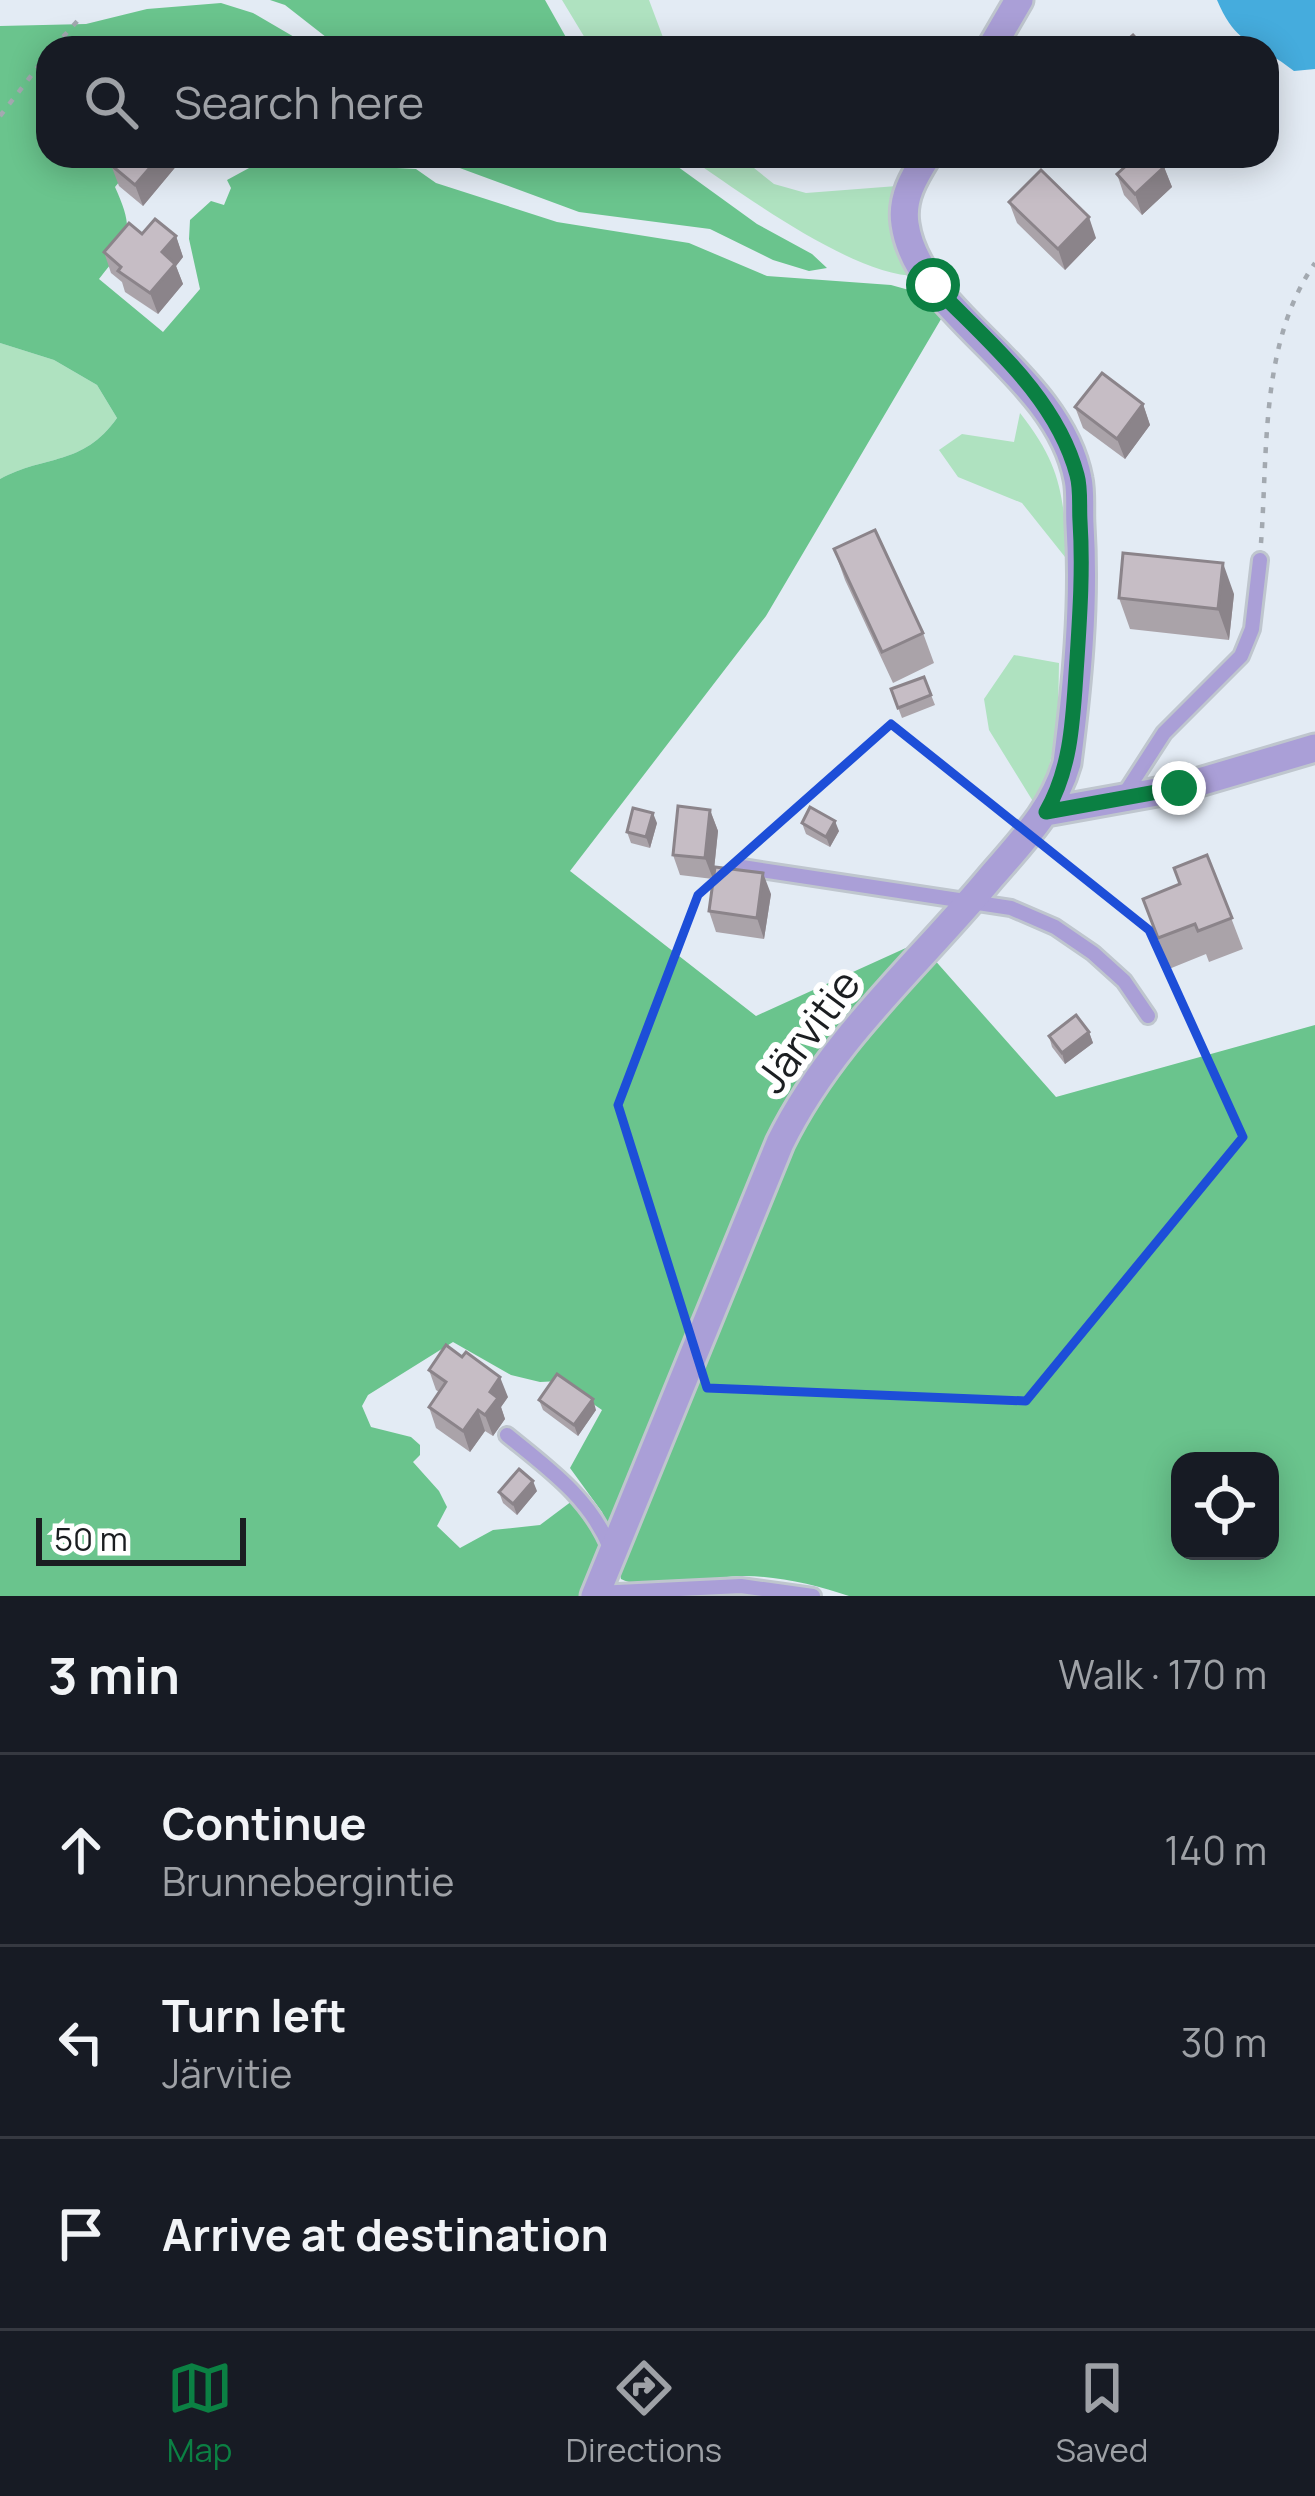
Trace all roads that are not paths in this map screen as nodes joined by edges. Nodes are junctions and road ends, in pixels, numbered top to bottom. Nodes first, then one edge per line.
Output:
1 (1019, 0) edge
2 (998, 36) edge
3 (921, 168) edge
4 (1260, 560) road end
5 (1315, 748) edge
6 (1124, 795) junction
7 (1046, 812) junction
8 (742, 868) edge
9 (970, 903) junction
10 (1148, 1016) dead end
11 (507, 1435) dead end
12 (613, 1554) junction
13 (596, 1594) edge
14 (813, 1596) edge

1 - 2 street
3 - 7 street, Järvitie
4 - 6 lane
5 - 6 street
6 - 7 street
7 - 9 street, Järvitie
8 - 9 lane
9 - 10 lane
9 - 12 street, Järvitie
11 - 12 lane
12 - 13 street, Järvitie
13 - 14 lane

